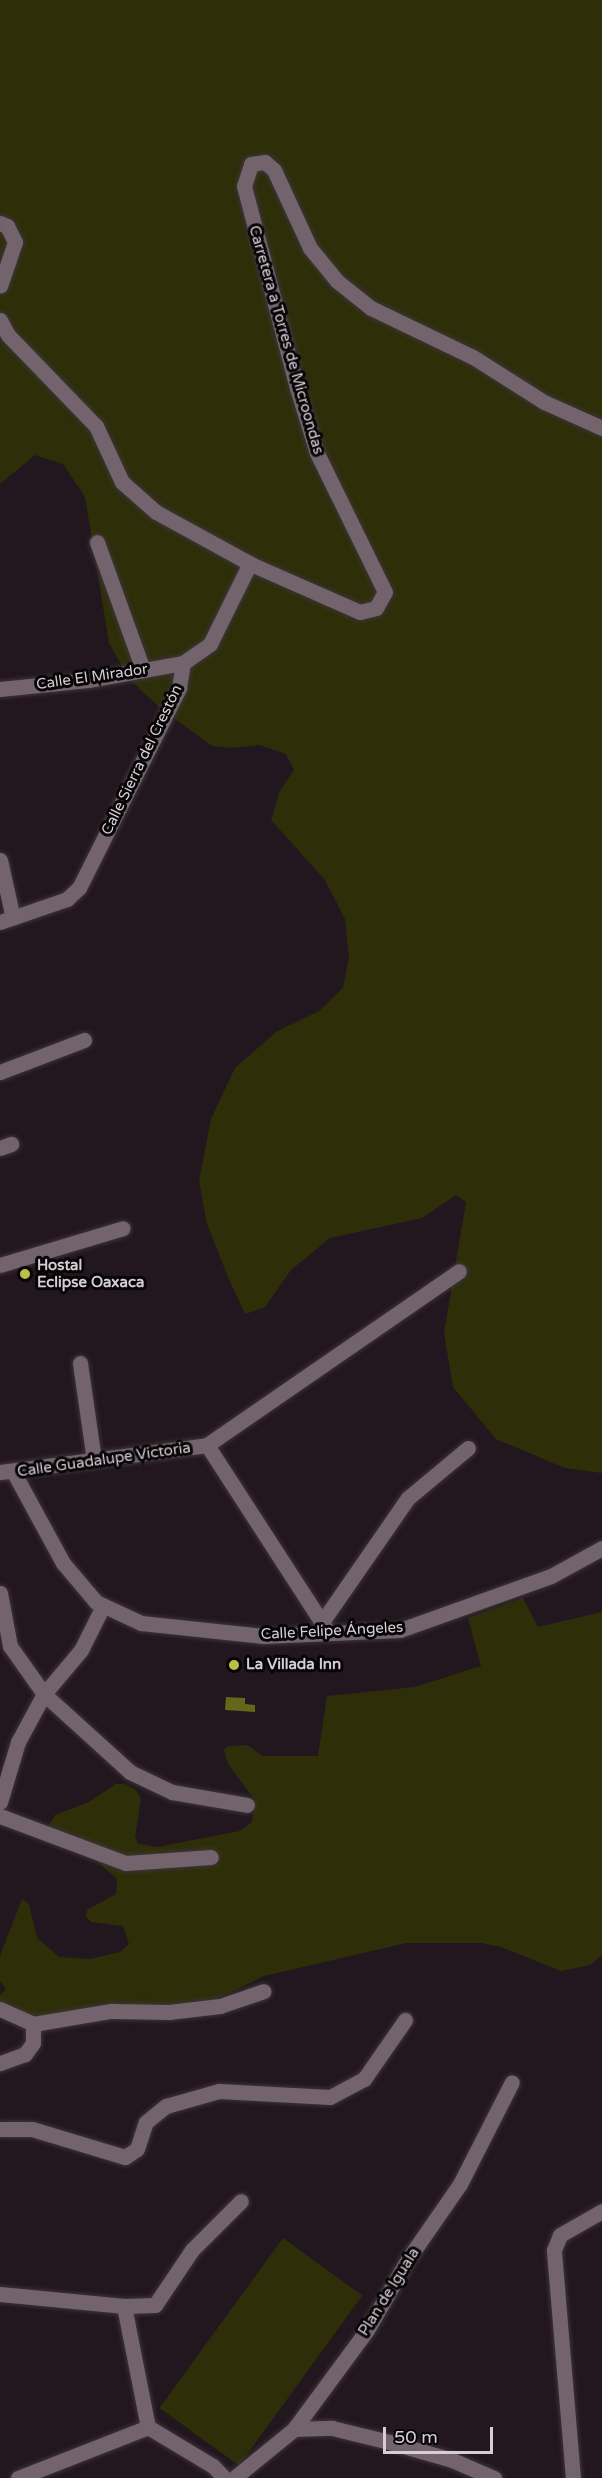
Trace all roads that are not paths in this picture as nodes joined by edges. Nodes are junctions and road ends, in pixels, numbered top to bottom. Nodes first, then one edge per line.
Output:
1 (0, 223) edge
2 (0, 286) edge
3 (0, 320) edge
4 (602, 428) edge
5 (97, 542) dead end
6 (250, 562) junction
7 (183, 663) junction
8 (143, 670) junction
9 (0, 689) edge
10 (0, 860) edge
11 (6, 920) edge
12 (84, 1040) dead end
13 (0, 1072) edge
14 (123, 1228) dead end
15 (0, 1265) edge
16 (459, 1271) dead end
17 (80, 1363) dead end
18 (207, 1445) junction
19 (468, 1448) dead end
20 (94, 1460) junction
21 (5, 1473) edge
22 (0, 1487) edge
23 (602, 1548) edge
24 (0, 1593) edge
25 (103, 1606) junction
26 (2, 1614) edge
27 (325, 1627) junction
28 (44, 1695) junction
29 (0, 1802) edge
30 (248, 1805) dead end
31 (0, 1816) edge
32 (212, 1857) dead end
33 (264, 1991) dead end
34 (0, 2008) edge
35 (405, 2020) dead end
36 (33, 2024) junction
37 (0, 2063) edge
38 (512, 2082) dead end
39 (0, 2129) edge
40 (241, 2201) dead end
41 (602, 2211) edge
42 (0, 2294) edge
43 (124, 2306) junction
44 (148, 2427) junction
45 (294, 2429) junction
46 (18, 2478) edge
47 (224, 2478) edge
48 (234, 2478) edge
49 (494, 2478) edge
50 (573, 2478) edge

1 - 2 street
3 - 6 street, Carretera a Torres de Microondas
4 - 6 street, Carretera a Torres de Microondas
5 - 8 street
6 - 7 street
7 - 8 street, Calle El Mirador
7 - 11 street, Calle Sierra del Crestón
8 - 9 street, Calle El Mirador
10 - 11 street
12 - 13 street
14 - 15 street
16 - 18 street
17 - 20 street
18 - 20 street, Calle Guadalupe Victoria
18 - 27 street
19 - 27 street
20 - 21 street, Calle Guadalupe Victoria
21 - 22 street
21 - 25 street, Calle Felipe Ángeles
23 - 27 street, Calle Felipe Ángeles
24 - 26 street
25 - 27 street, Calle Felipe Ángeles
25 - 28 street
26 - 28 street
28 - 29 street
28 - 30 street
31 - 32 street
33 - 36 street
34 - 36 street
35 - 39 street
36 - 37 street
38 - 45 street, Plan de Iguala
40 - 43 street
41 - 50 street
42 - 43 street
43 - 44 street
44 - 46 street
44 - 47 street
45 - 48 street, Plan de Iguala
45 - 49 street

